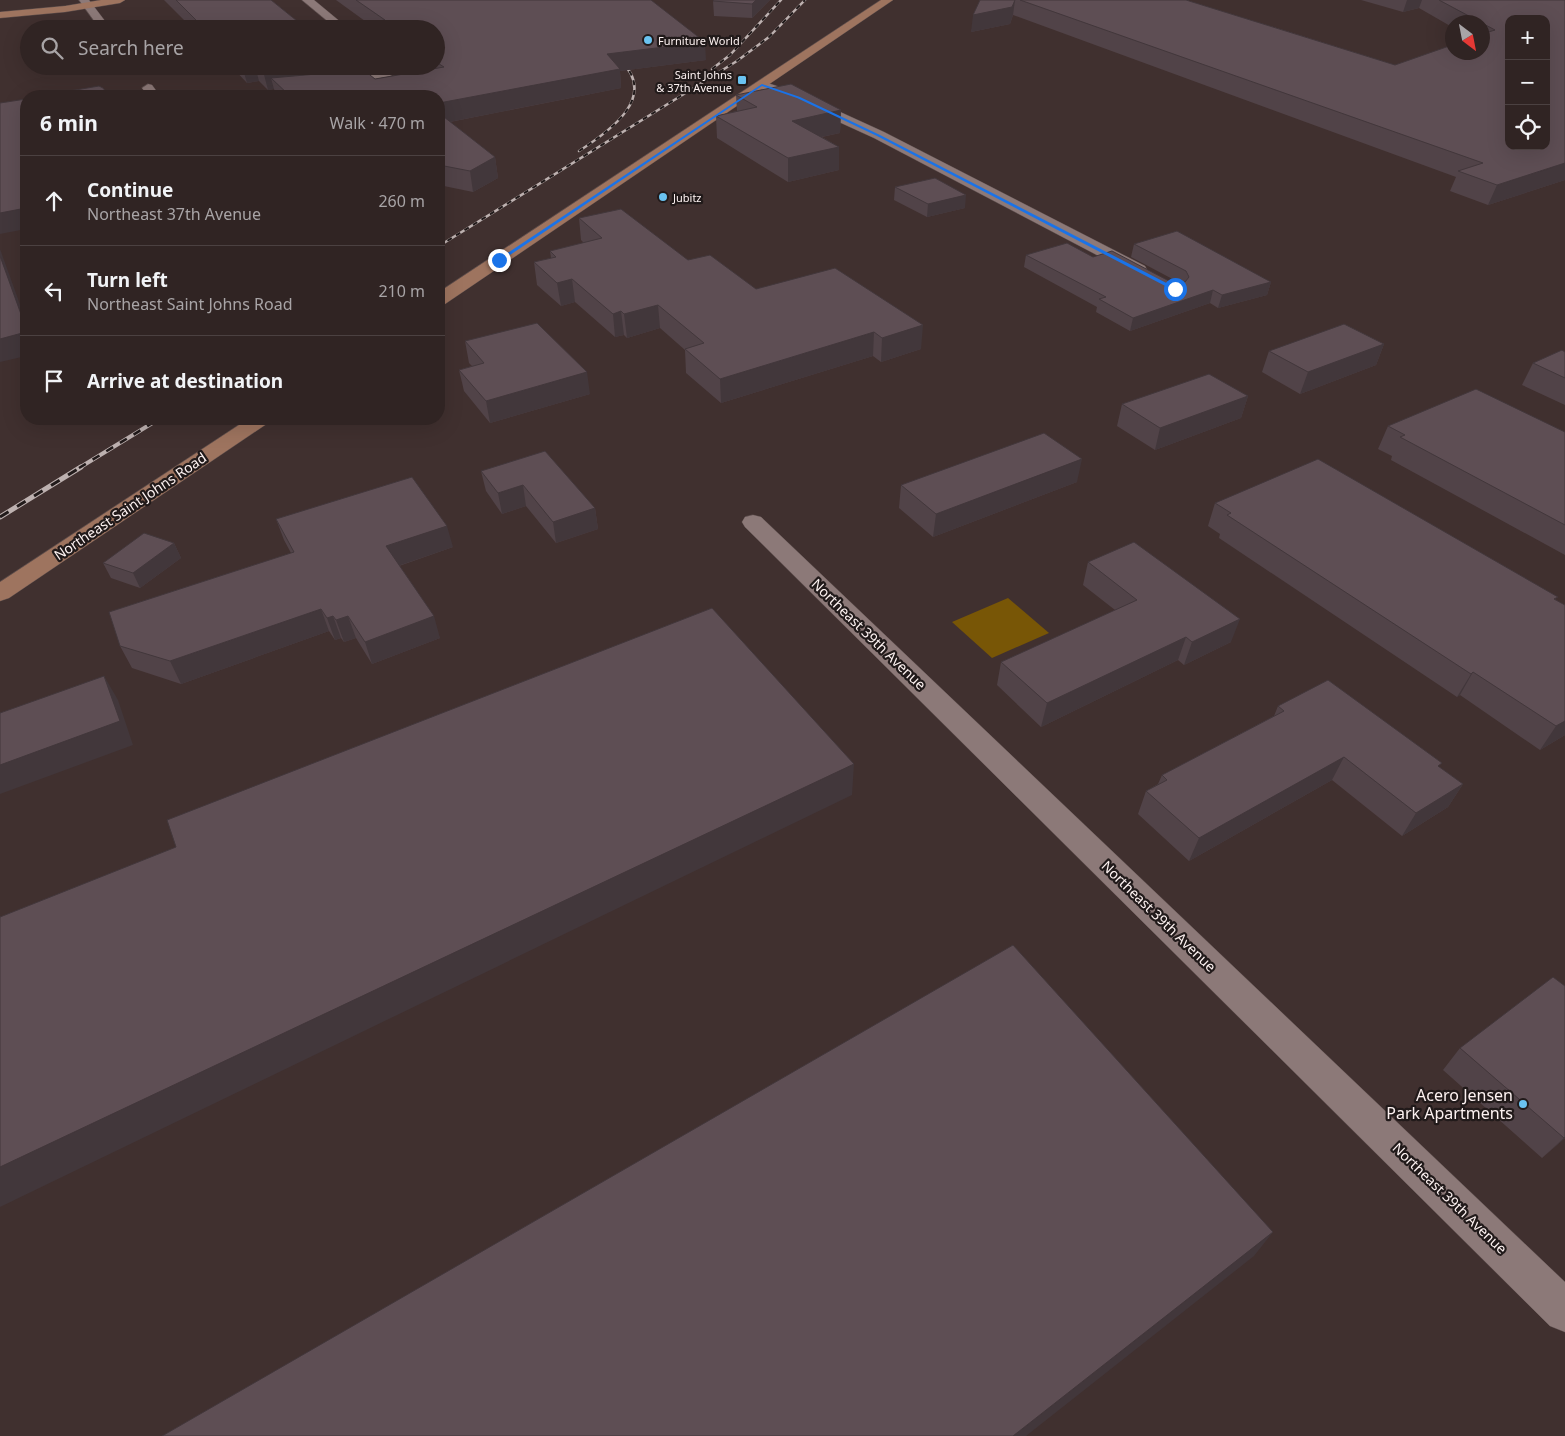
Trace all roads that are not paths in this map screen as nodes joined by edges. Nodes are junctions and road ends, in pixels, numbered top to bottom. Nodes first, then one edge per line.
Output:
1 (120, 0) edge
2 (307, 0) edge
3 (888, 0) edge
4 (86, 2) edge
5 (0, 15) edge
6 (99, 20) edge
7 (333, 20) edge
8 (369, 75) edge
9 (762, 85) junction
10 (296, 90) edge
11 (1150, 276) edge
12 (445, 296) edge
13 (252, 425) edge
14 (753, 522) dead end
15 (0, 593) edge
16 (1565, 1311) edge

1 - 4 main road
2 - 7 street
3 - 9 main road
4 - 5 main road
4 - 6 street
8 - 10 street
9 - 11 street
9 - 12 main road
13 - 15 main road, Northeast Saint Johns Road
14 - 16 street, Northeast 39th Avenue

